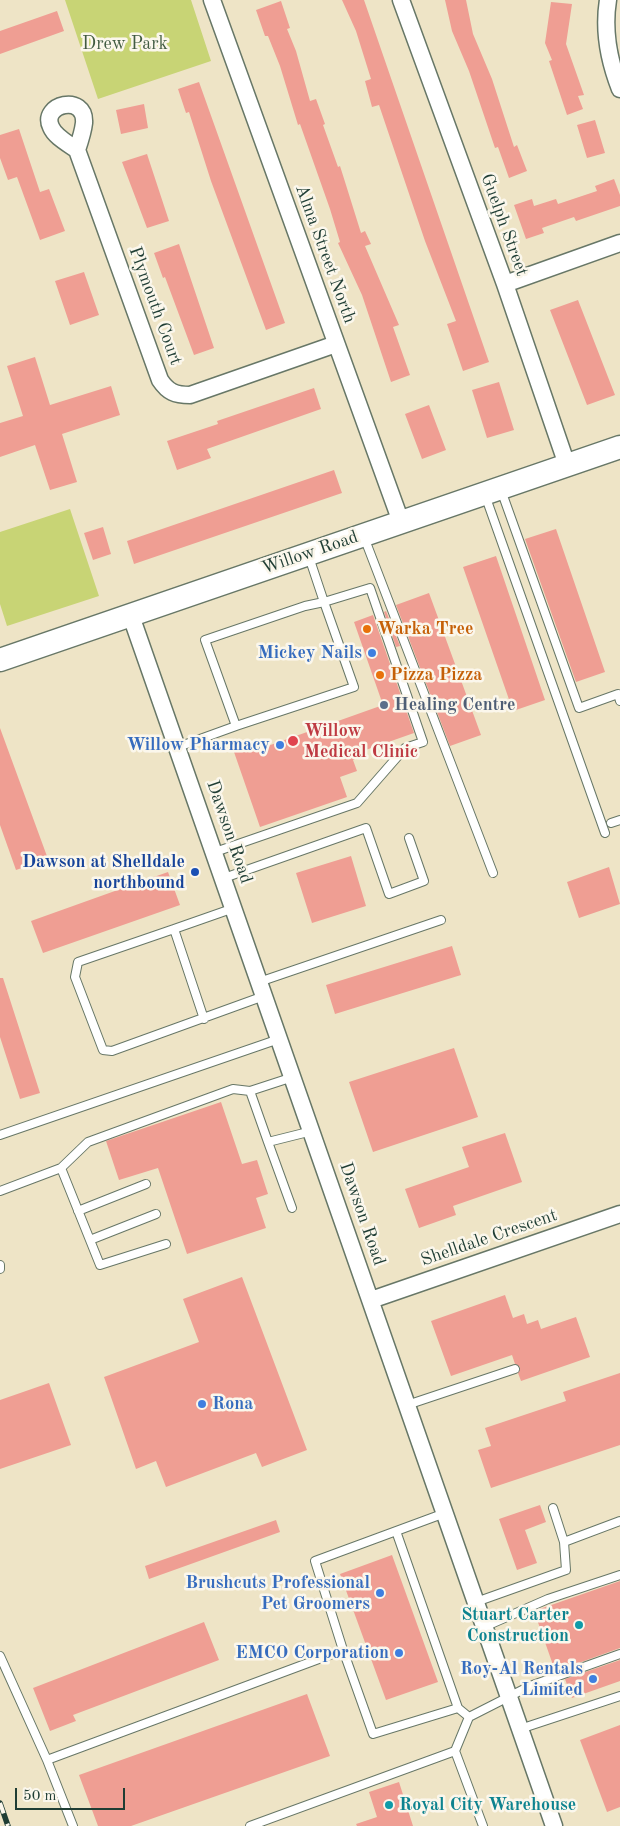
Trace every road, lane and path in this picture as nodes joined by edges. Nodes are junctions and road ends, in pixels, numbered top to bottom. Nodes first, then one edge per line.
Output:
1 (212, 0) edge
2 (401, 0) edge
3 (608, 0) edge
4 (620, 89) edge
5 (77, 150) dead end
6 (620, 243) edge
7 (505, 284) junction
8 (336, 344) junction
9 (620, 447) edge
10 (567, 465) junction
11 (492, 490) junction
12 (400, 522) junction
13 (363, 535) junction
14 (308, 554) junction
15 (324, 602) junction
16 (132, 616) junction
17 (1, 655) edge
18 (620, 701) edge
19 (236, 726) junction
20 (178, 747) junction
21 (620, 820) edge
22 (611, 823) dead end
23 (605, 833) dead end
24 (409, 838) dead end
25 (215, 852) junction
26 (493, 874) dead end
27 (224, 878) junction
28 (234, 908) junction
29 (441, 920) dead end
30 (174, 929) junction
31 (262, 989) junction
32 (204, 1019) junction
33 (280, 1038) junction
34 (293, 1077) junction
35 (250, 1091) junction
36 (312, 1131) junction
37 (0, 1136) edge
38 (268, 1142) junction
39 (61, 1168) junction
40 (146, 1184) dead end
41 (0, 1191) edge
42 (292, 1208) dead end
43 (78, 1211) junction
44 (156, 1214) dead end
45 (620, 1214) edge
46 (90, 1240) junction
47 (166, 1244) dead end
48 (0, 1265) edge
49 (0, 1269) edge
50 (371, 1300) junction
51 (515, 1369) dead end
52 (407, 1405) junction
53 (553, 1508) dead end
54 (445, 1513) junction
55 (620, 1521) edge
56 (396, 1531) junction
57 (564, 1542) junction
58 (620, 1575) edge
59 (476, 1602) junction
60 (484, 1627) junction
61 (343, 1650) junction
62 (620, 1654) edge
63 (0, 1656) edge
64 (508, 1696) junction
65 (620, 1696) edge
66 (458, 1708) junction
67 (469, 1717) junction
68 (520, 1729) junction
69 (455, 1751) junction
70 (47, 1760) junction
71 (73, 1826) edge
72 (250, 1826) edge
73 (483, 1826) edge
74 (554, 1826) edge

1 - 8 street, Alma Street North
2 - 7 street, Guelph Street
3 - 4 street
5 - 8 street, Plymouth Court
6 - 7 street
7 - 10 street, Guelph Street
8 - 12 street, Alma Street North
9 - 10 main road, Willow Road
10 - 11 main road, Willow Road
11 - 12 main road, Willow Road
11 - 18 lane
11 - 23 lane
12 - 13 main road, Willow Road
13 - 14 main road, Willow Road
13 - 26 lane
14 - 15 lane
14 - 16 main road, Willow Road
15 - 19 lane
15 - 19 lane
15 - 25 lane
16 - 17 main road, Willow Road
16 - 20 street, Dawson Road
19 - 20 lane
20 - 25 street, Dawson Road
21 - 22 lane
24 - 27 lane
25 - 27 street, Dawson Road
27 - 28 street, Dawson Road
28 - 30 lane
28 - 31 street, Dawson Road
29 - 31 lane
30 - 32 lane
30 - 32 lane
31 - 32 lane
31 - 33 street, Dawson Road
33 - 34 street, Dawson Road
33 - 37 lane
34 - 35 lane
34 - 36 street, Dawson Road
35 - 38 lane
35 - 39 lane
36 - 38 lane
36 - 50 street, Dawson Road
38 - 42 lane
39 - 41 lane
39 - 43 lane
40 - 43 lane
43 - 46 lane
44 - 46 lane
45 - 50 street, Shelldale Crescent
46 - 47 lane
48 - 49 lane
50 - 52 street, Dawson Road
51 - 52 lane
52 - 54 street, Dawson Road
53 - 57 lane
54 - 56 lane
54 - 59 street, Dawson Road
55 - 57 lane
56 - 61 lane
56 - 66 lane
57 - 59 lane
58 - 60 lane
59 - 60 street, Dawson Road
60 - 64 street, Dawson Road
61 - 66 lane
61 - 70 lane
62 - 64 lane
63 - 70 lane
64 - 67 lane
64 - 68 street, Dawson Road
65 - 68 lane
66 - 67 lane
67 - 69 lane
68 - 74 street, Dawson Road
69 - 72 lane
69 - 73 lane
70 - 71 lane

